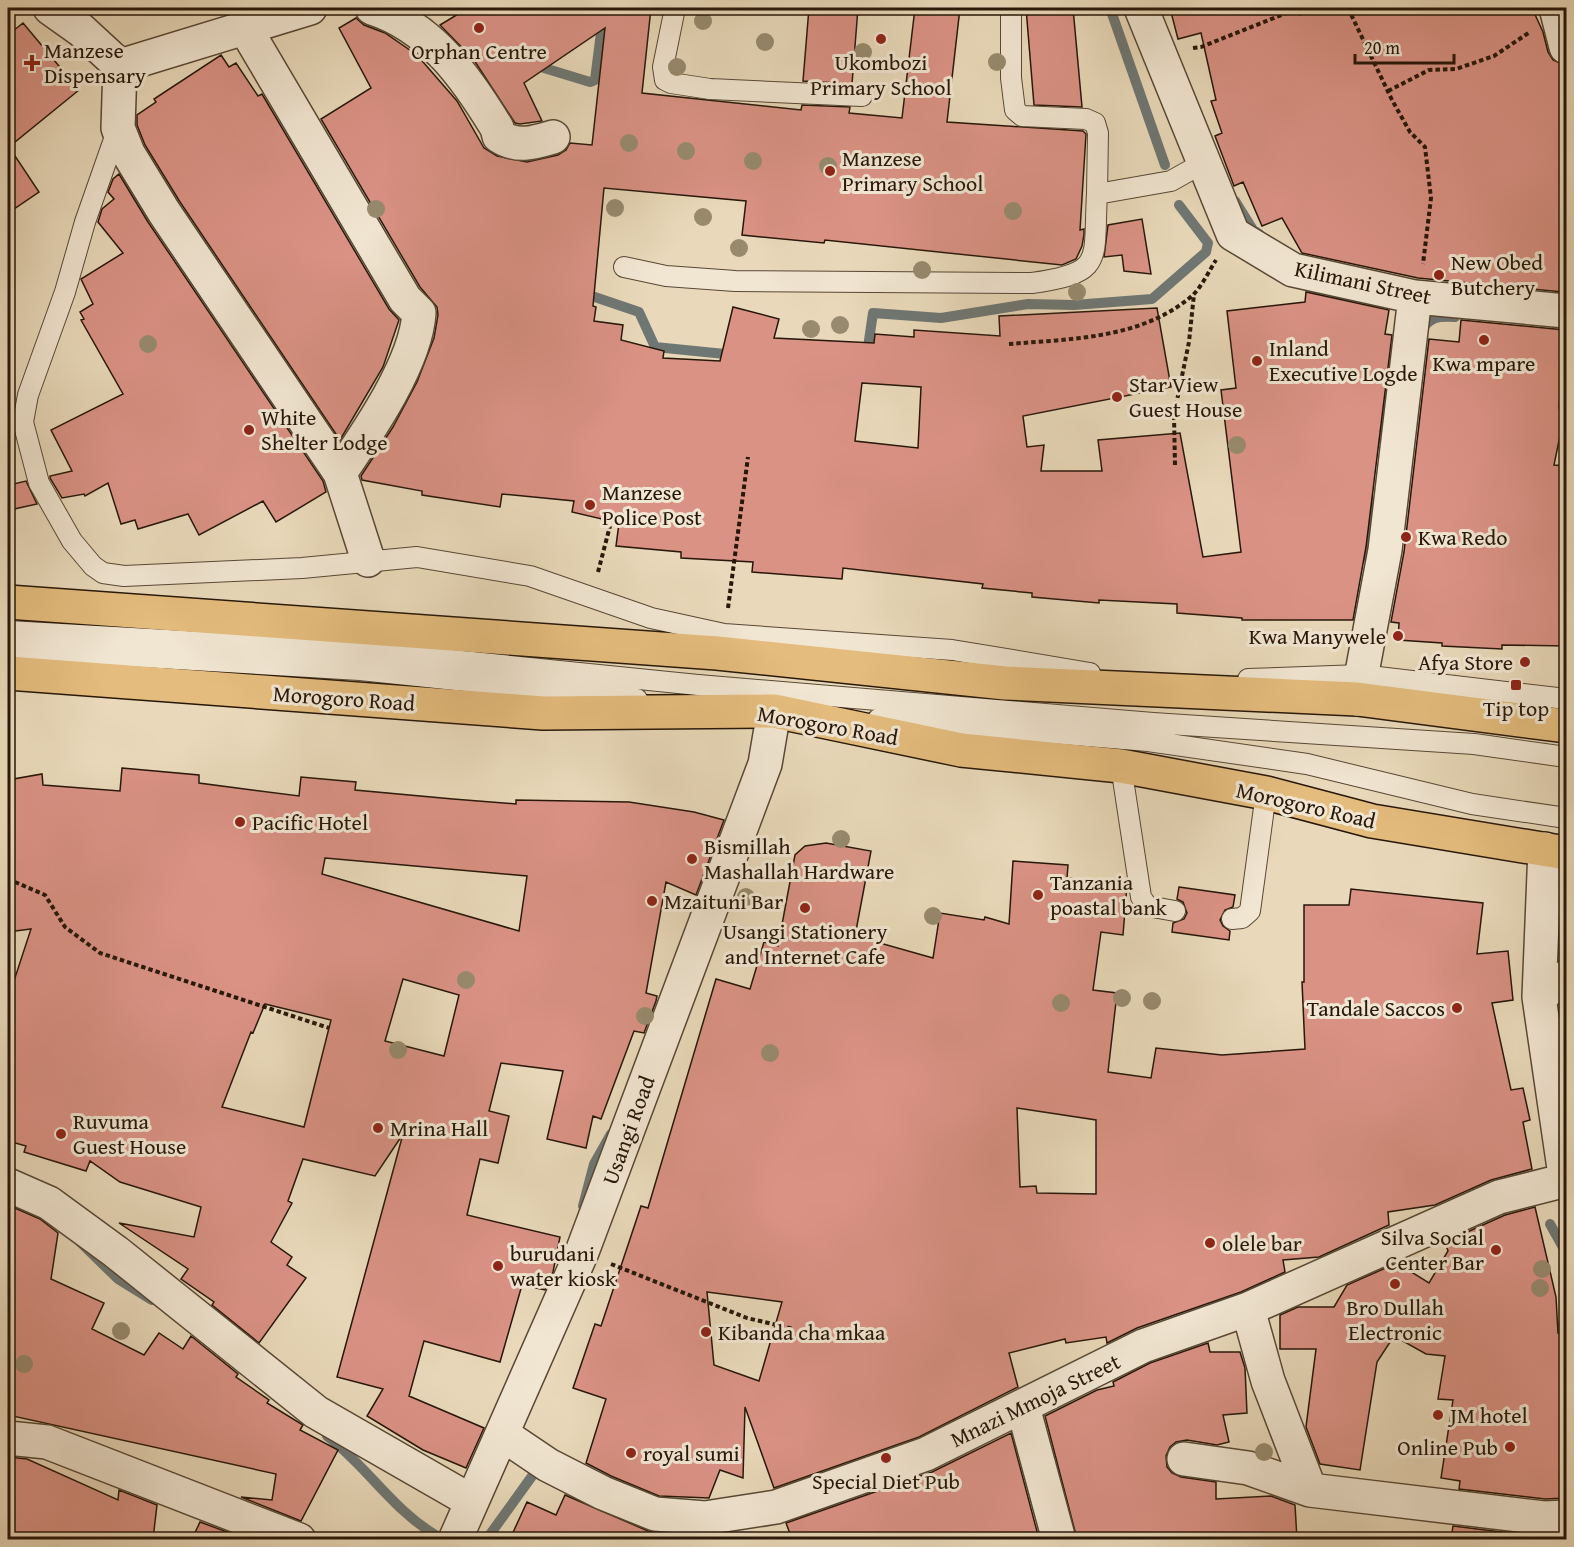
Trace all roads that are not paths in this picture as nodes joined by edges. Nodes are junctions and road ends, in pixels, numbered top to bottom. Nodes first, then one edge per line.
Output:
1 (50, 8) edge
2 (310, 8) edge
3 (372, 8) edge
4 (675, 8) edge
5 (1011, 8) edge
6 (1141, 8) edge
7 (1557, 11) edge
8 (245, 28) junction
9 (1566, 47) edge
10 (120, 66) junction
11 (861, 96) dead end
12 (118, 128) junction
13 (553, 137) dead end
14 (1203, 164) junction
15 (1096, 194) junction
16 (624, 267) dead end
17 (1415, 297) junction
18 (1566, 311) edge
19 (340, 473) junction
20 (368, 560) junction
21 (8, 602) edge
22 (8, 632) edge
23 (8, 649) edge
24 (8, 673) edge
25 (1359, 687) junction
26 (1566, 699) edge
27 (774, 711) junction
28 (1566, 726) edge
29 (1566, 757) edge
30 (1121, 766) junction
31 (1266, 793) junction
32 (1566, 818) edge
33 (1556, 851) edge
34 (1175, 911) dead end
35 (1232, 919) dead end
36 (1566, 977) edge
37 (1539, 997) junction
38 (1566, 1181) edge
39 (8, 1185) edge
40 (1248, 1309) junction
41 (1023, 1407) junction
42 (502, 1434) junction
43 (8, 1438) edge
44 (1184, 1459) dead end
45 (1310, 1491) junction
46 (471, 1501) junction
47 (1566, 1517) edge
48 (299, 1539) edge
49 (455, 1539) edge
50 (1059, 1539) edge

1 - 10 street
2 - 8 street
3 - 13 street
4 - 11 lane
5 - 15 lane
6 - 14 street
7 - 9 street
8 - 10 street
8 - 19 street
10 - 12 street
12 - 19 street
12 - 20 lane
14 - 15 lane
14 - 17 street, Kilimani Street
15 - 16 lane
17 - 18 street, Kilimani Street
17 - 25 street
19 - 20 street
20 - 25 lane
21 - 25 highway
22 - 29 lane, Morogoro Road
23 - 32 lane, Morogoro Road
24 - 27 highway, Morogoro Road
25 - 26 lane
25 - 28 highway
27 - 30 highway, Morogoro Road
27 - 42 street, Usangi Road
30 - 31 highway, Morogoro Road
30 - 34 lane
31 - 33 highway, Morogoro Road
31 - 35 lane
33 - 37 street
36 - 37 street
37 - 38 street
38 - 40 street, Mnazi Mmoja Street
39 - 46 street
40 - 41 street, Mnazi Mmoja Street
40 - 45 street
41 - 42 street, Mnazi Mmoja Street
41 - 50 street
42 - 46 street, Usangi Road
43 - 48 street
44 - 45 street
45 - 47 street
46 - 49 street, Usangi Road

